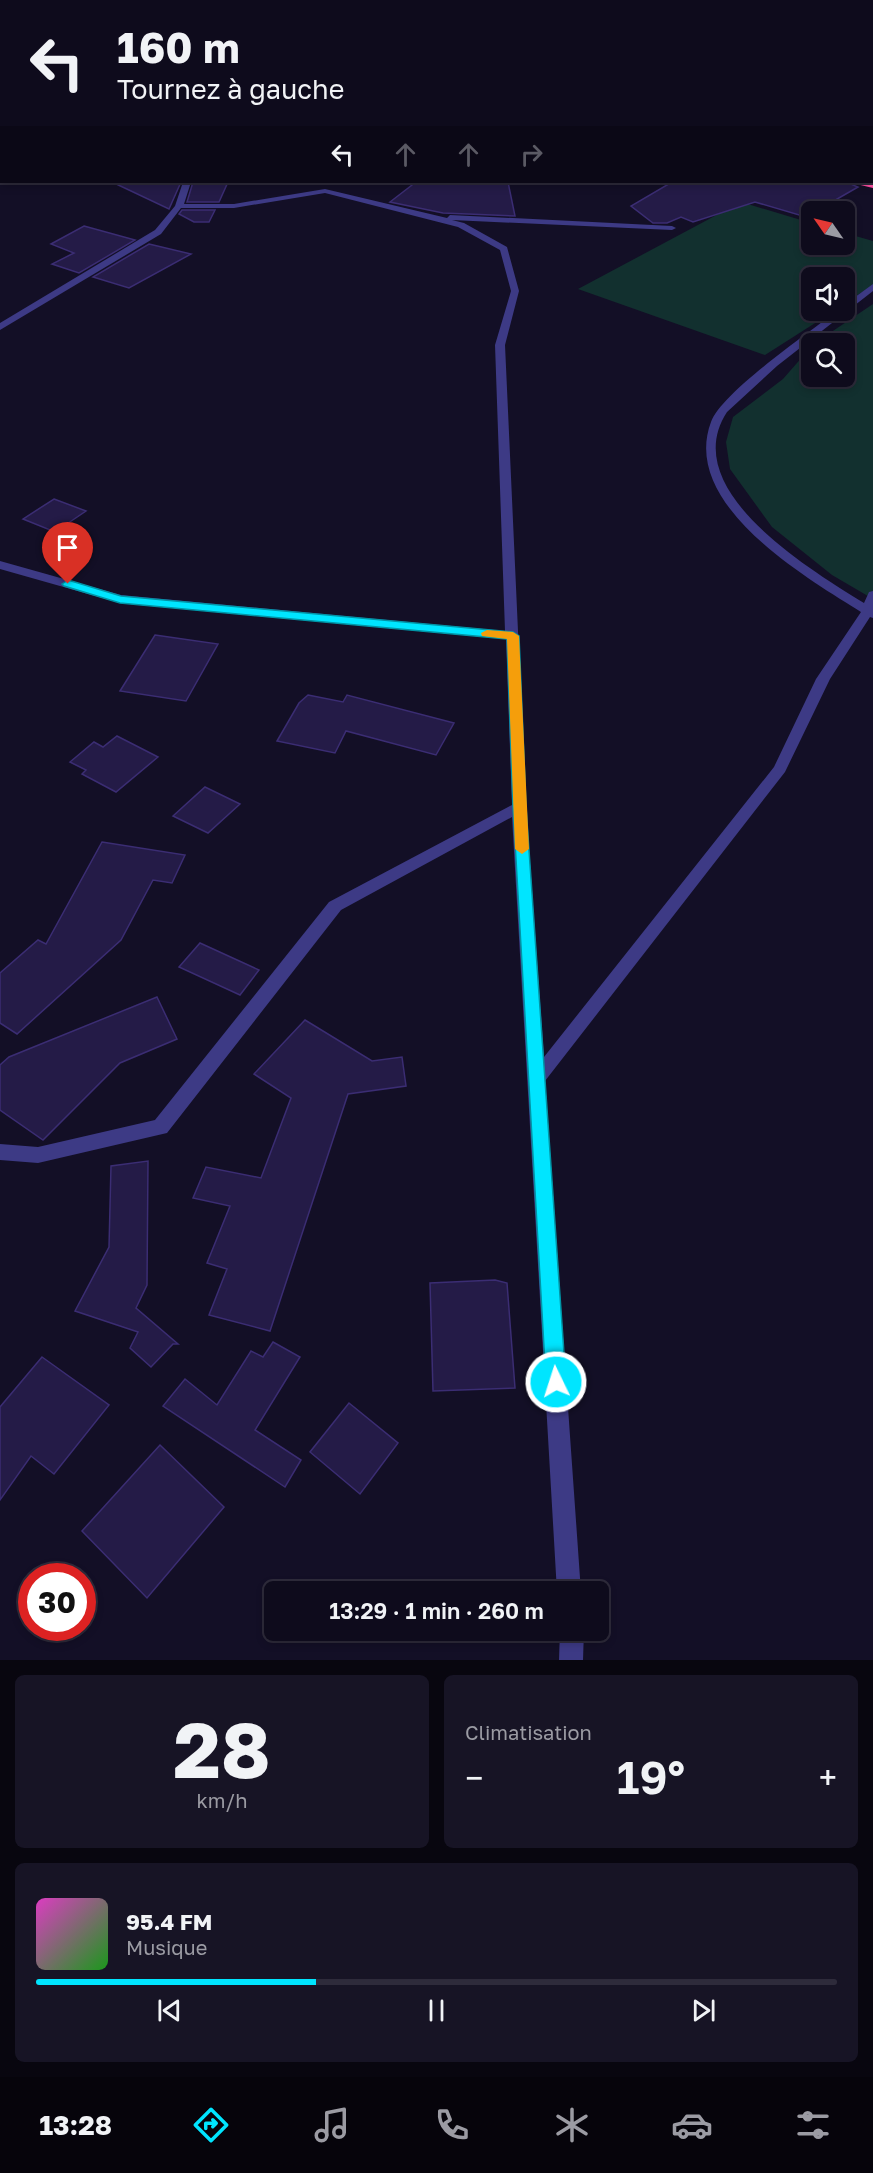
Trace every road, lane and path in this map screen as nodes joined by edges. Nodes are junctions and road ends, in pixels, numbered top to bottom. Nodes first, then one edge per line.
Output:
1 (188, 183) edge
2 (179, 206) junction
3 (435, 217) junction
4 (672, 228) dead end
5 (873, 287) edge
6 (855, 301) edge
7 (830, 321) edge
8 (0, 327) edge
9 (0, 565) edge
10 (873, 595) edge
11 (871, 613) edge
12 (513, 636) junction
13 (519, 807) junction
14 (536, 1080) junction
15 (0, 1152) edge
16 (569, 1581) edge
17 (572, 1641) edge
18 (571, 1660) edge

1 - 2 street
2 - 3 street
2 - 8 street
3 - 4 street
3 - 12 street
5 - 6 street
7 - 11 street
9 - 12 street
10 - 11 street
11 - 14 street
12 - 13 street
13 - 14 street
13 - 15 street
14 - 16 street
17 - 18 street

